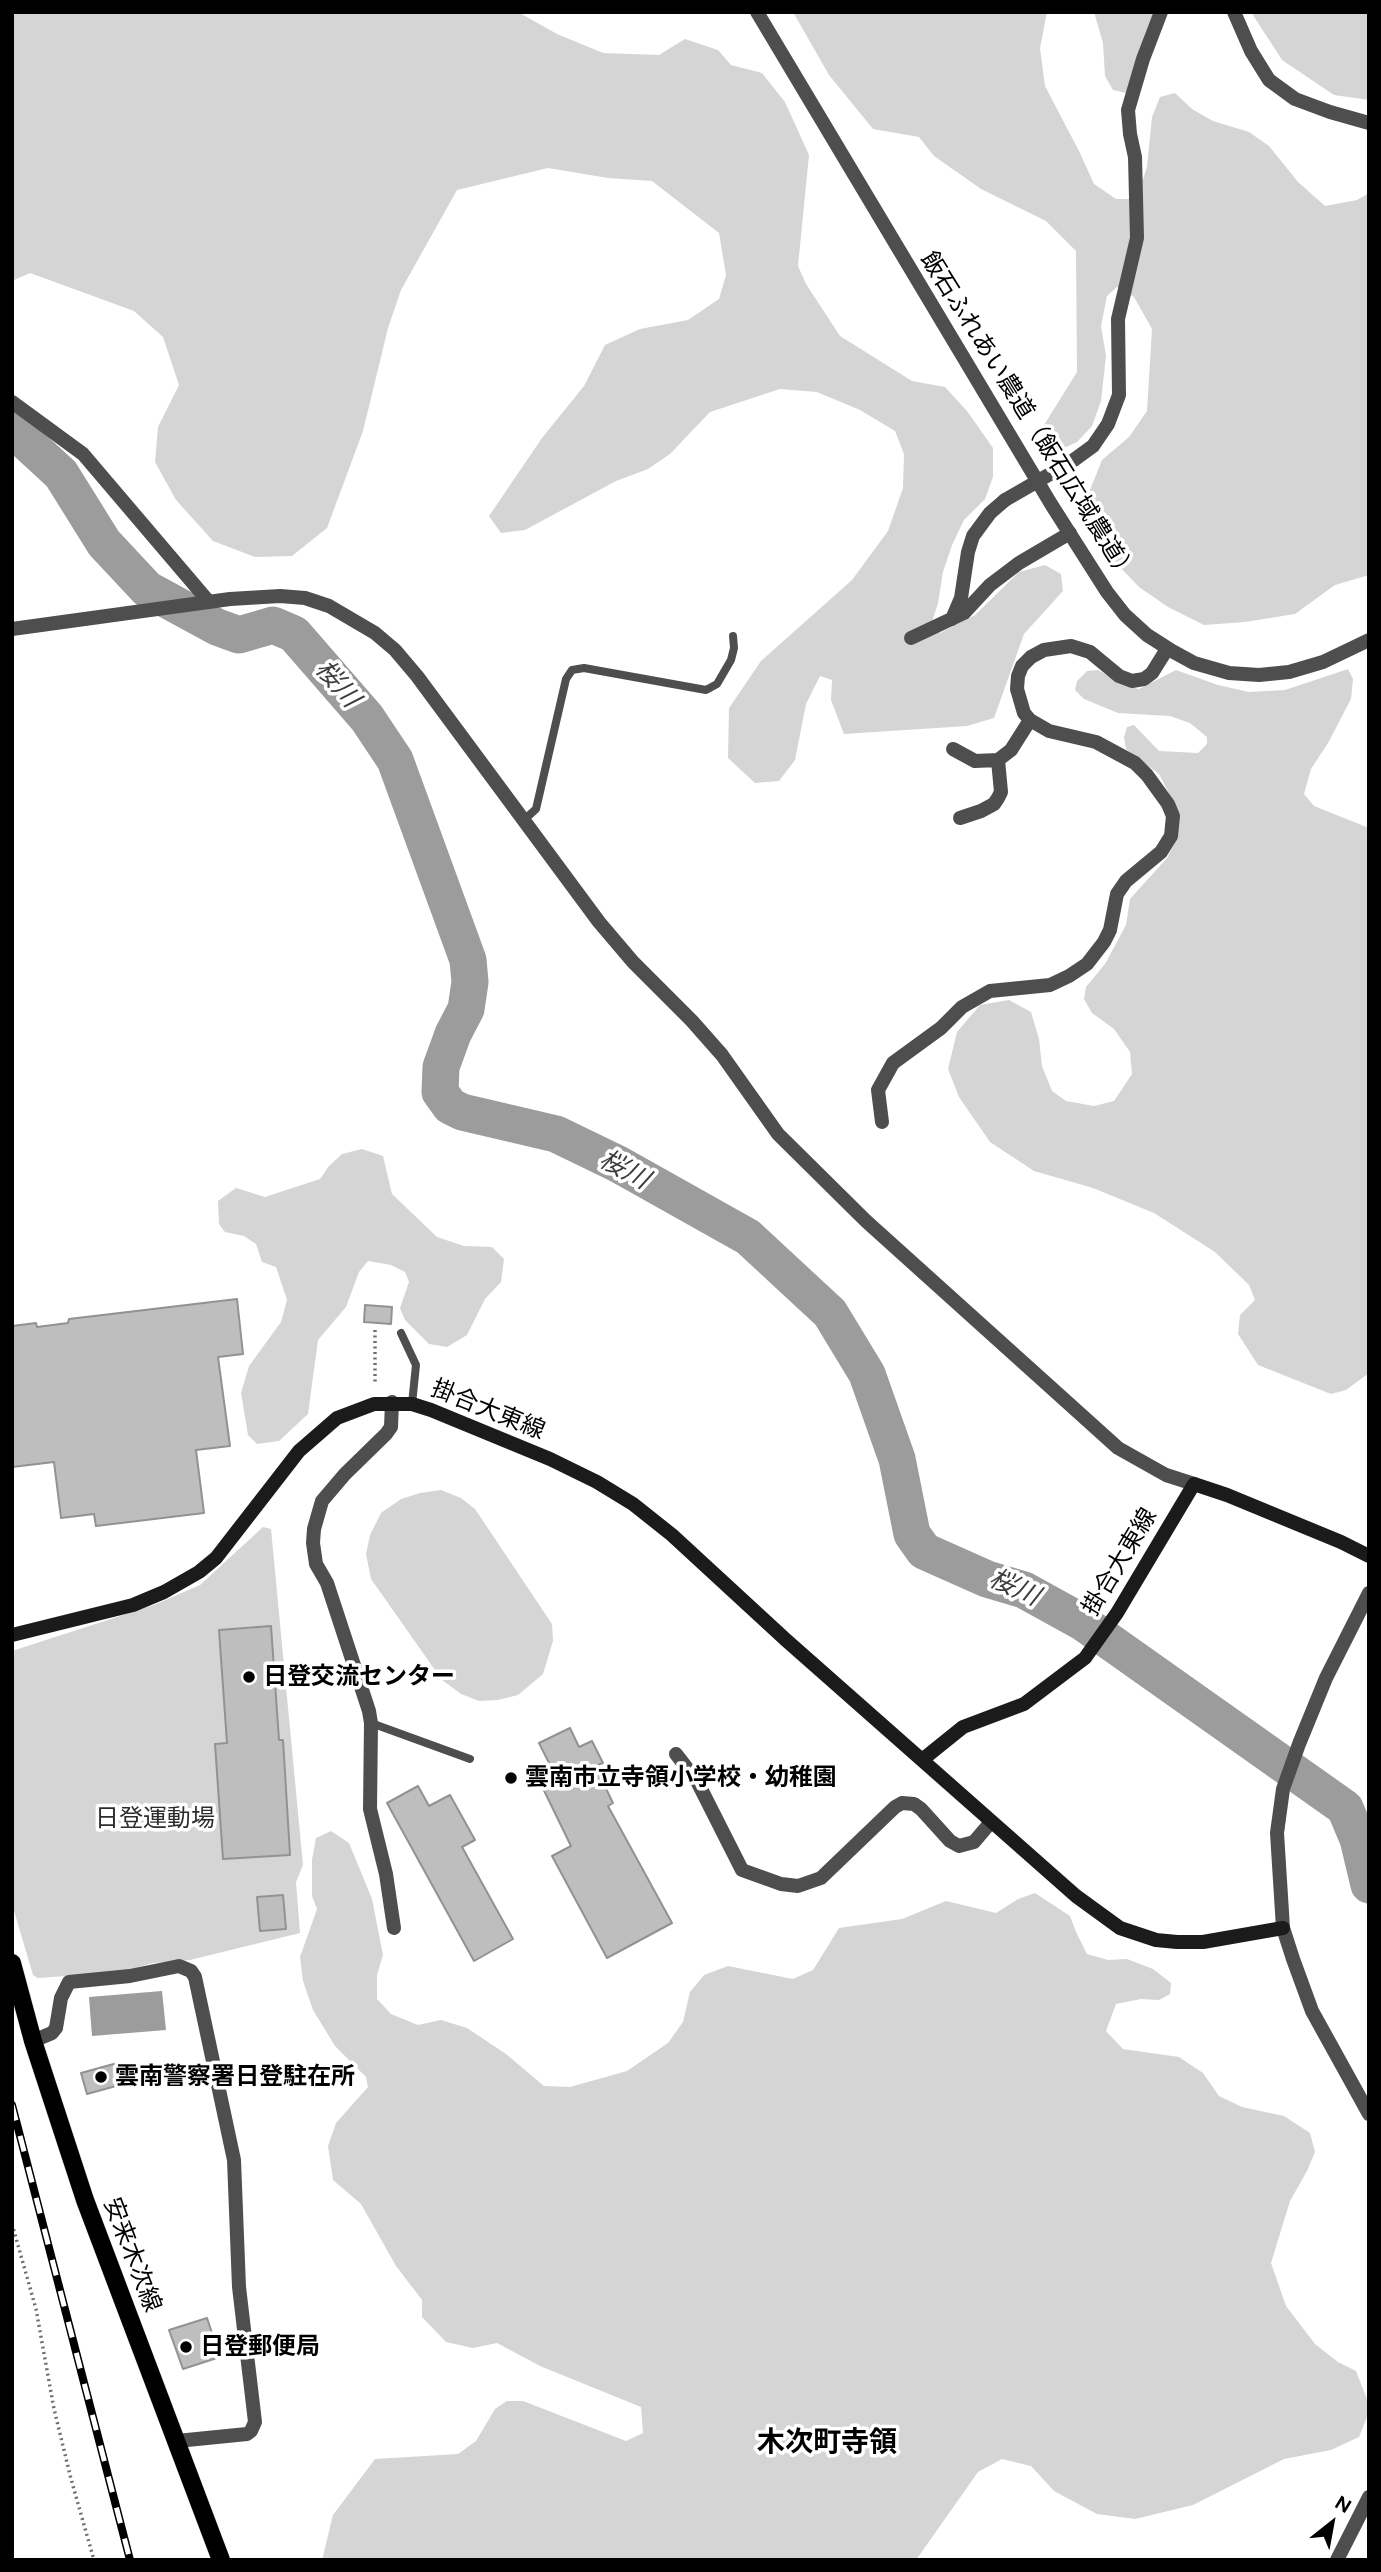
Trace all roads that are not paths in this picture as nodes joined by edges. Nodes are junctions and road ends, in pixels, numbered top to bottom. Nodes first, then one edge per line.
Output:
1 (757, 12) edge
2 (1161, 12) edge
3 (1234, 12) edge
4 (1369, 123) edge
5 (12, 401) edge
6 (1070, 533) junction
7 (203, 603) junction
8 (952, 619) junction
9 (12, 629) edge
10 (733, 636) dead end
11 (911, 638) dead end
12 (1369, 640) edge
13 (1167, 649) junction
14 (1030, 720) junction
15 (953, 749) dead end
16 (998, 760) junction
17 (960, 818) dead end
18 (525, 819) junction
19 (882, 1122) dead end
20 (401, 1333) dead end
21 (392, 1402) junction
22 (412, 1404) junction
23 (1194, 1484) junction
24 (1369, 1556) edge
25 (1369, 1593) edge
26 (12, 1635) edge
27 (371, 1723) junction
28 (676, 1754) dead end
29 (470, 1759) dead end
30 (922, 1760) junction
31 (991, 1822) junction
32 (394, 1928) dead end
33 (1283, 1928) junction
34 (12, 1963) edge
35 (33, 2041) junction
36 (1369, 2114) edge
37 (177, 2441) junction
38 (1368, 2504) edge
39 (221, 2560) edge
40 (1337, 2560) edge

1 - 6 street, 飯石ふれあい農道（飯石広域農道）
2 - 8 street, bridge
3 - 4 street
5 - 7 street
6 - 8 street
6 - 13 street, 飯石ふれあい農道（飯石広域農道）
7 - 9 street
7 - 18 street
8 - 11 street
10 - 18 lane
12 - 13 street, 飯石ふれあい農道（飯石広域農道）
13 - 14 street
14 - 16 street
14 - 19 street
15 - 16 street
16 - 17 street
18 - 23 street
20 - 22 lane
21 - 22 main road, 掛合大東線
21 - 26 main road, 掛合大東線
21 - 27 street
22 - 30 main road, 掛合大東線
23 - 24 main road
23 - 30 main road, 掛合大東線
25 - 33 street
27 - 29 lane
27 - 32 street
28 - 31 street
30 - 31 main road, 掛合大東線
31 - 33 main road, 掛合大東線
33 - 36 street
34 - 35 main road, 安来木次線
35 - 37 main road, 安来木次線
35 - 37 street
37 - 39 main road, 安来木次線
38 - 40 street

